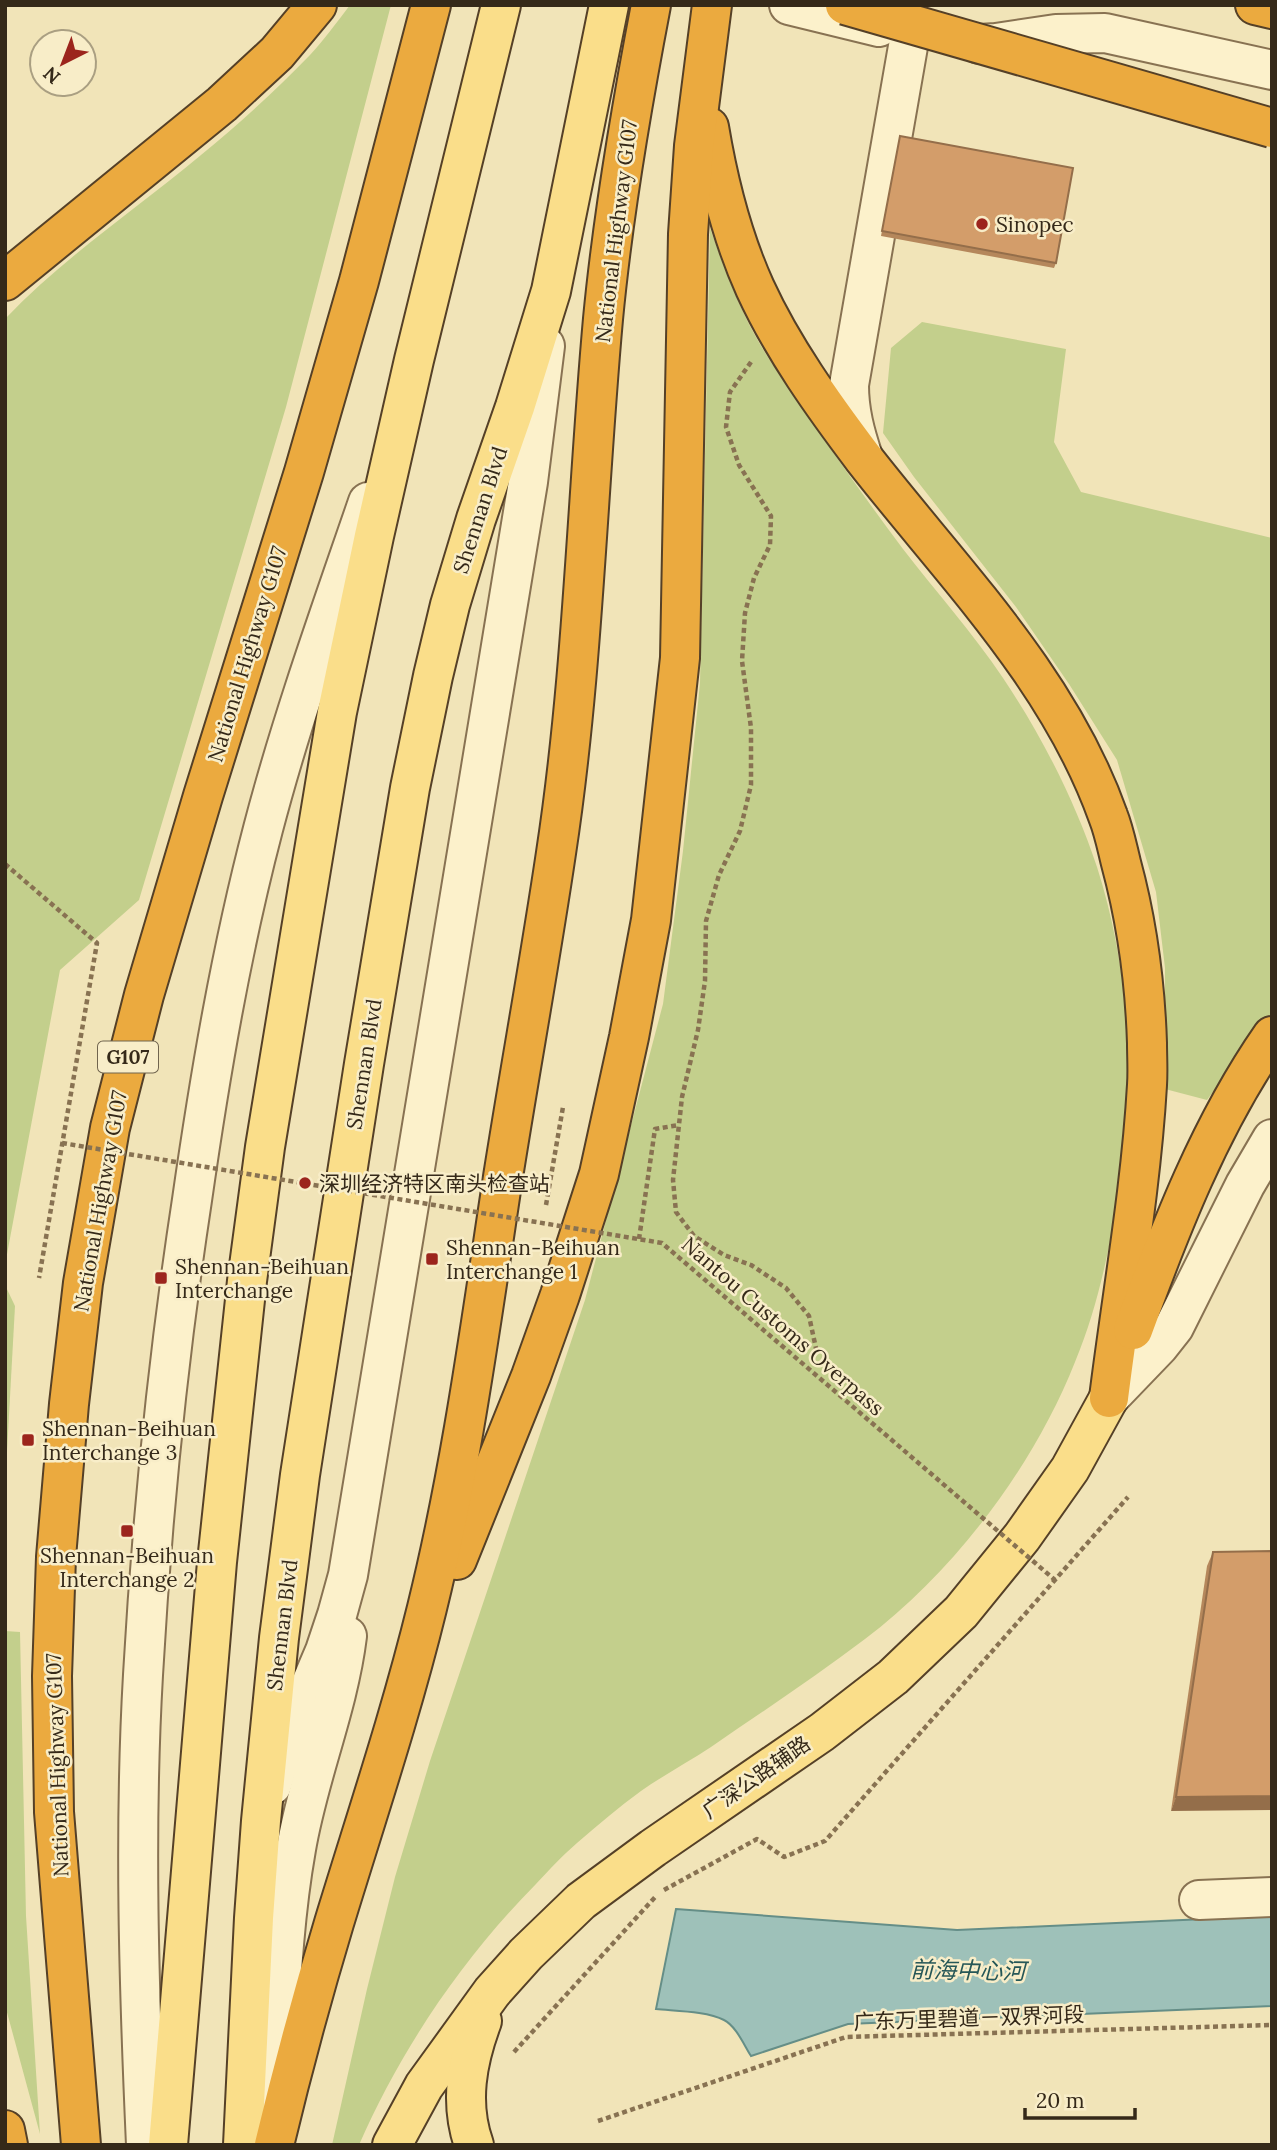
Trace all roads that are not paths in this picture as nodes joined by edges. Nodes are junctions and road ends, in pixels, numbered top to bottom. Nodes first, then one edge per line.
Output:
1 (317, 5) edge
2 (431, 5) edge
3 (501, 5) edge
4 (608, 5) edge
5 (651, 5) edge
6 (712, 5) edge
7 (789, 5) edge
8 (845, 5) edge
9 (1255, 5) edge
10 (1272, 9) edge
11 (910, 35) junction
12 (704, 66) junction
13 (1272, 70) edge
14 (1272, 128) edge
15 (5, 281) edge
16 (551, 291) junction
17 (414, 360) junction
18 (863, 457) junction
19 (1272, 1036) edge
20 (1272, 1139) edge
21 (1108, 1398) junction
22 (360, 1512) junction
23 (390, 1742) junction
24 (261, 1821) junction
25 (1272, 1897) edge
26 (1199, 1900) dead end
27 (492, 1992) junction
28 (5, 2130) edge
29 (8, 2145) edge
30 (81, 2145) edge
31 (146, 2145) edge
32 (168, 2145) edge
33 (243, 2145) edge
34 (272, 2145) edge
35 (392, 2145) edge
36 (474, 2145) edge

1 - 15 highway
2 - 30 highway, National Highway G107 / G107
3 - 17 main road
4 - 16 main road, Shennan Blvd
5 - 23 highway, National Highway G107
6 - 12 highway
7 - 11 lane
8 - 14 highway, bridge
9 - 10 highway
11 - 13 lane
11 - 18 lane
12 - 18 highway
12 - 23 highway
16 - 22 lane
16 - 24 main road, Shennan Blvd
17 - 31 lane
17 - 32 main road
18 - 21 highway
19 - 21 highway
20 - 21 lane
21 - 27 main road, 广深公路辅路
22 - 24 lane
22 - 34 lane
23 - 34 highway, National Highway G107
24 - 33 main road, Shennan Blvd
25 - 26 lane
27 - 35 main road, 广深公路辅路
27 - 36 main road
28 - 29 highway

